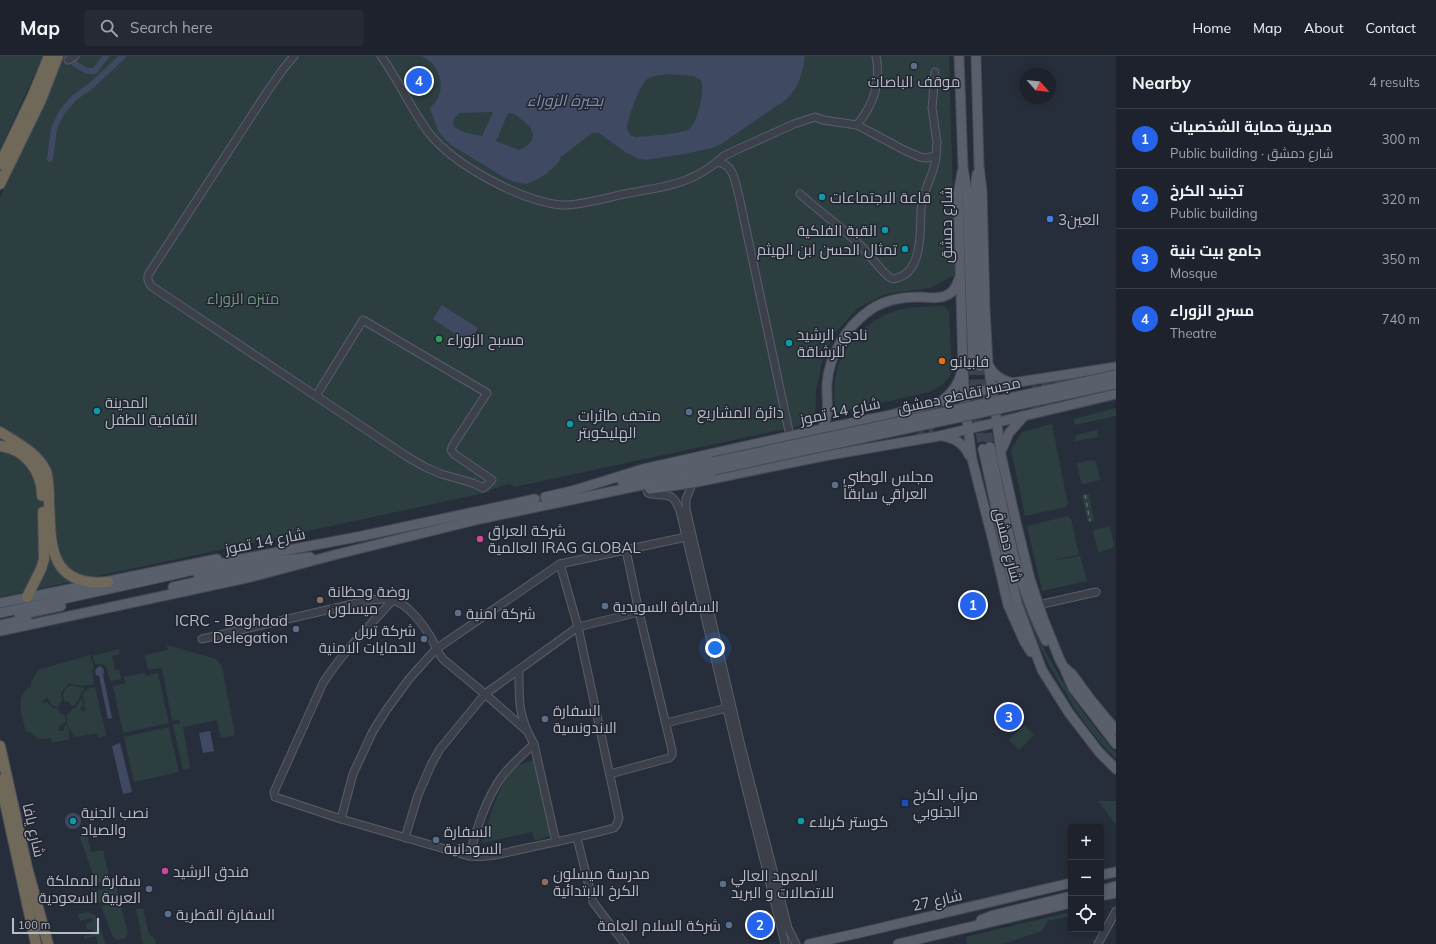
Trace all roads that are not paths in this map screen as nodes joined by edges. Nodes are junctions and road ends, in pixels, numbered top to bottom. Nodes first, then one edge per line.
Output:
1 (48, 56) edge
2 (58, 56) edge
3 (75, 56) edge
4 (294, 56) edge
5 (381, 56) edge
6 (876, 56) edge
7 (960, 56) edge
8 (976, 56) edge
9 (68, 60) dead end
10 (976, 71) junction
11 (935, 72) dead end
12 (857, 125) junction
13 (730, 153) junction
14 (936, 156) junction
15 (717, 162) junction
16 (0, 164) edge
17 (963, 167) junction
18 (730, 168) junction
19 (0, 184) edge
20 (800, 194) dead end
21 (960, 278) junction
22 (980, 365) junction
23 (963, 367) junction
24 (1116, 367) edge
25 (1116, 375) edge
26 (1012, 383) junction
27 (1116, 384) edge
28 (993, 393) junction
29 (1116, 394) edge
30 (316, 396) junction
31 (965, 399) junction
32 (940, 401) junction
33 (1024, 415) junction
34 (996, 418) junction
35 (968, 425) junction
36 (822, 429) junction
37 (0, 432) edge
38 (790, 436) junction
39 (938, 436) junction
40 (0, 446) edge
41 (1001, 455) junction
42 (972, 459) junction
43 (714, 466) junction
44 (642, 469) junction
45 (697, 474) junction
46 (692, 483) junction
47 (640, 485) junction
48 (574, 495) junction
49 (545, 496) dead end
50 (535, 499) dead end
51 (478, 515) junction
52 (686, 536) junction
53 (626, 550) junction
54 (338, 554) junction
55 (241, 559) junction
56 (560, 564) junction
57 (108, 582) junction
58 (1096, 592) dead end
59 (27, 597) junction
60 (393, 600) junction
61 (0, 603) edge
62 (1038, 605) junction
63 (639, 612) junction
64 (0, 613) edge
65 (0, 620) edge
66 (0, 625) edge
67 (578, 627) junction
68 (0, 631) edge
69 (202, 639) dead end
70 (436, 649) junction
71 (1061, 662) junction
72 (519, 670) junction
73 (1042, 670) junction
74 (486, 694) junction
75 (727, 708) junction
76 (666, 723) junction
77 (526, 730) junction
78 (1116, 730) edge
79 (534, 744) junction
80 (1116, 744) edge
81 (0, 746) edge
82 (1116, 769) edge
83 (610, 774) junction
84 (0, 780) edge
85 (341, 819) junction
86 (405, 838) junction
87 (576, 838) junction
88 (556, 842) junction
89 (469, 856) junction
90 (1116, 872) edge
91 (1104, 875) edge
92 (1068, 884) edge
93 (1116, 886) edge
94 (1104, 889) edge
95 (1114, 895) edge
96 (1104, 896) edge
97 (1068, 897) edge
98 (1068, 904) edge
99 (1116, 911) edge
100 (967, 928) junction
101 (36, 944) edge
102 (48, 944) edge
103 (625, 944) edge
104 (785, 944) edge
105 (796, 944) edge
106 (809, 944) edge
107 (898, 944) edge
108 (1098, 944) edge

1 - 16 highway
2 - 19 highway
3 - 9 street
4 - 30 street
5 - 15 street
6 - 12 street
7 - 10 main road
7 - 17 main road, شارع دمشق
8 - 10 main road, شارع دمشق
10 - 22 main road, شارع دمشق
11 - 14 street
12 - 13 street
12 - 14 street
13 - 15 street
13 - 18 street
14 - 20 street
15 - 18 street
17 - 21 main road, شارع دمشق
17 - 22 main road, شارع دمشق
18 - 38 street
21 - 23 main road, شارع دمشق
21 - 36 main road
22 - 26 main road
22 - 28 main road, شارع دمشق
23 - 31 main road, شارع دمشق
23 - 32 main road
24 - 26 main road, شارع 14 تموز
25 - 43 main road, مجسر تقاطع دمشق, bridge
26 - 28 main road, شارع 14 تموز
27 - 43 main road, مجسر تقاطع دمشق, bridge
28 - 31 main road, شارع 14 تموز
29 - 33 main road, شارع 14 تموز
30 - 30 street
31 - 32 main road, شارع 14 تموز
32 - 36 main road, شارع 14 تموز
33 - 34 main road, شارع 14 تموز
33 - 41 main road
34 - 35 main road, شارع 14 تموز
34 - 41 main road, شارع دمشق
35 - 39 main road, شارع 14 تموز
35 - 42 main road, شارع دمشق
36 - 38 main road, شارع 14 تموز
37 - 57 highway
38 - 44 main road, شارع 14 تموز
39 - 42 main road
39 - 46 main road, شارع 14 تموز
40 - 59 highway
41 - 62 main road, شارع دمشق
42 - 73 main road, شارع دمشق
43 - 45 main road, شارع 14 تموز
43 - 47 main road, شارع 14 تموز
44 - 47 main road
44 - 48 main road, شارع 14 تموز
45 - 46 street
45 - 47 main road, شارع 14 تموز
46 - 47 main road, شارع 14 تموز
46 - 105 street
47 - 48 main road, شارع 14 تموز
47 - 48 main road, شارع 14 تموز
47 - 52 street
48 - 49 main road, شارع 14 تموز
48 - 51 main road, شارع 14 تموز
50 - 51 main road, شارع 14 تموز
51 - 54 main road, شارع 14 تموز
51 - 55 main road, شارع 14 تموز
52 - 53 street
52 - 75 street
53 - 56 street
53 - 63 street
54 - 65 main road, شارع 14 تموز
54 - 66 main road
54 - 68 main road, شارع 14 تموز
55 - 57 main road
55 - 64 main road, شارع 14 تموز
56 - 67 street
56 - 70 street
57 - 59 main road
58 - 62 street
59 - 61 main road
60 - 69 street
60 - 70 street
60 - 85 street
62 - 71 main road, شارع دمشق
63 - 67 street
63 - 76 street
67 - 72 street
67 - 83 street
70 - 74 street
70 - 85 street
71 - 73 main road, شارع دمشق
71 - 78 main road, شارع دمشق
71 - 80 main road
72 - 74 street
72 - 77 street
73 - 82 main road, شارع دمشق
74 - 77 street
74 - 86 street
75 - 76 street
75 - 104 street
76 - 83 street
77 - 79 street
79 - 88 street
79 - 89 street
81 - 102 highway, شارع يافا
83 - 87 street
84 - 101 highway, شارع يافا
85 - 86 street
86 - 89 street
87 - 88 street
87 - 103 street
88 - 89 street
90 - 91 main road
92 - 106 main road, شارع 27
93 - 94 main road
95 - 96 main road
97 - 100 main road
98 - 100 main road
99 - 108 street
100 - 107 main road

